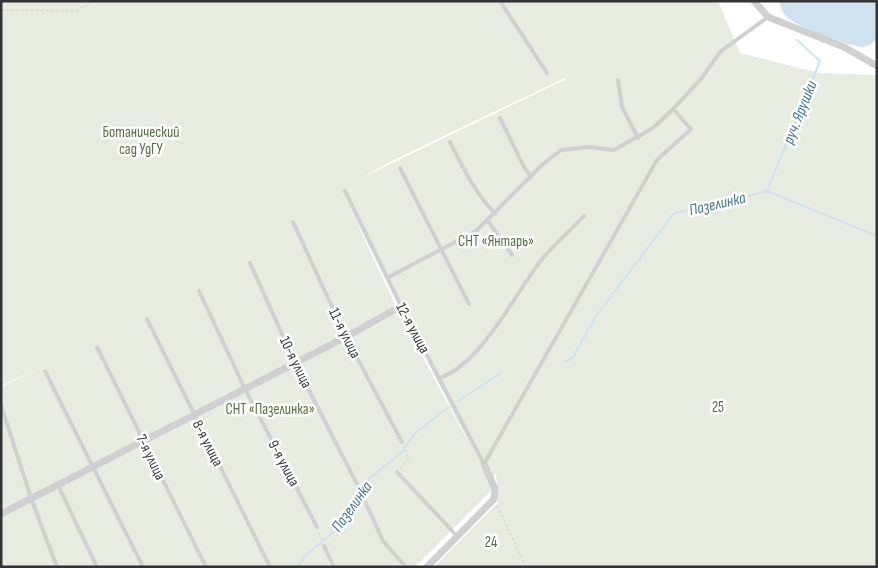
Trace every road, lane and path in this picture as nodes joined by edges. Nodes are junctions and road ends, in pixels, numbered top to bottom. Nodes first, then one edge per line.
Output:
1 (93, 1) edge
2 (500, 1) edge
3 (754, 1) edge
4 (1, 10) edge
5 (768, 17) junction
6 (877, 66) edge
7 (547, 72) dead end
8 (618, 80) dead end
9 (673, 109) junction
10 (500, 118) dead end
11 (638, 138) junction
12 (450, 142) dead end
13 (400, 168) dead end
14 (531, 177) junction
15 (344, 191) dead end
16 (495, 214) junction
17 (584, 216) dead end
18 (488, 221) junction
19 (293, 222) dead end
20 (440, 250) junction
21 (512, 255) dead end
22 (250, 263) dead end
23 (387, 278) junction
24 (199, 291) dead end
25 (469, 304) dead end
26 (401, 306) junction
27 (147, 319) dead end
28 (346, 337) junction
29 (97, 347) dead end
30 (295, 363) junction
31 (45, 371) dead end
32 (440, 378) junction
33 (245, 389) junction
34 (1, 405) edge
35 (194, 415) junction
36 (143, 441) junction
37 (402, 442) dead end
38 (405, 451) dead end
39 (484, 464) junction
40 (92, 467) junction
41 (397, 472) joint
42 (58, 485) junction
43 (32, 498) junction
44 (494, 499) junction
45 (1, 514) edge
46 (317, 527) dead end
47 (458, 536) junction
48 (324, 546) dead end
49 (57, 567) edge
50 (97, 567) edge
51 (143, 567) edge
52 (206, 567) edge
53 (270, 567) edge
54 (334, 567) edge
55 (406, 567) edge
56 (427, 567) edge
57 (526, 567) edge

1 - 4 path
2 - 7 lane
3 - 5 street
5 - 6 street
5 - 9 lane
8 - 11 lane
9 - 11 lane
9 - 39 lane
10 - 14 lane
11 - 14 lane
12 - 16 lane
13 - 20 lane
14 - 16 lane
15 - 23 lane, 12-я улица
16 - 18 lane
17 - 32 lane
18 - 20 lane
18 - 21 lane
19 - 28 lane, 11-я улица
20 - 23 lane
20 - 25 lane
22 - 30 lane, 10-я улица
23 - 26 lane, 12-я улица
24 - 33 lane, 9-я улица
26 - 28 street
26 - 32 lane, 12-я улица
27 - 35 lane, 8-я улица
28 - 30 street
28 - 37 lane, 11-я улица
29 - 36 lane, 7-я улица
30 - 33 street
30 - 55 lane, 10-я улица
31 - 40 lane
32 - 39 lane, 12-я улица
33 - 35 street
33 - 46 lane, 9-я улица
34 - 43 lane
35 - 36 street
35 - 53 lane, 8-я улица
36 - 40 street
36 - 52 lane, 7-я улица
38 - 41 path
39 - 44 street
40 - 42 street
40 - 51 lane
41 - 47 lane
42 - 43 street
42 - 50 lane
43 - 45 street
43 - 49 lane
44 - 47 street
44 - 57 path
47 - 56 street
48 - 54 lane

